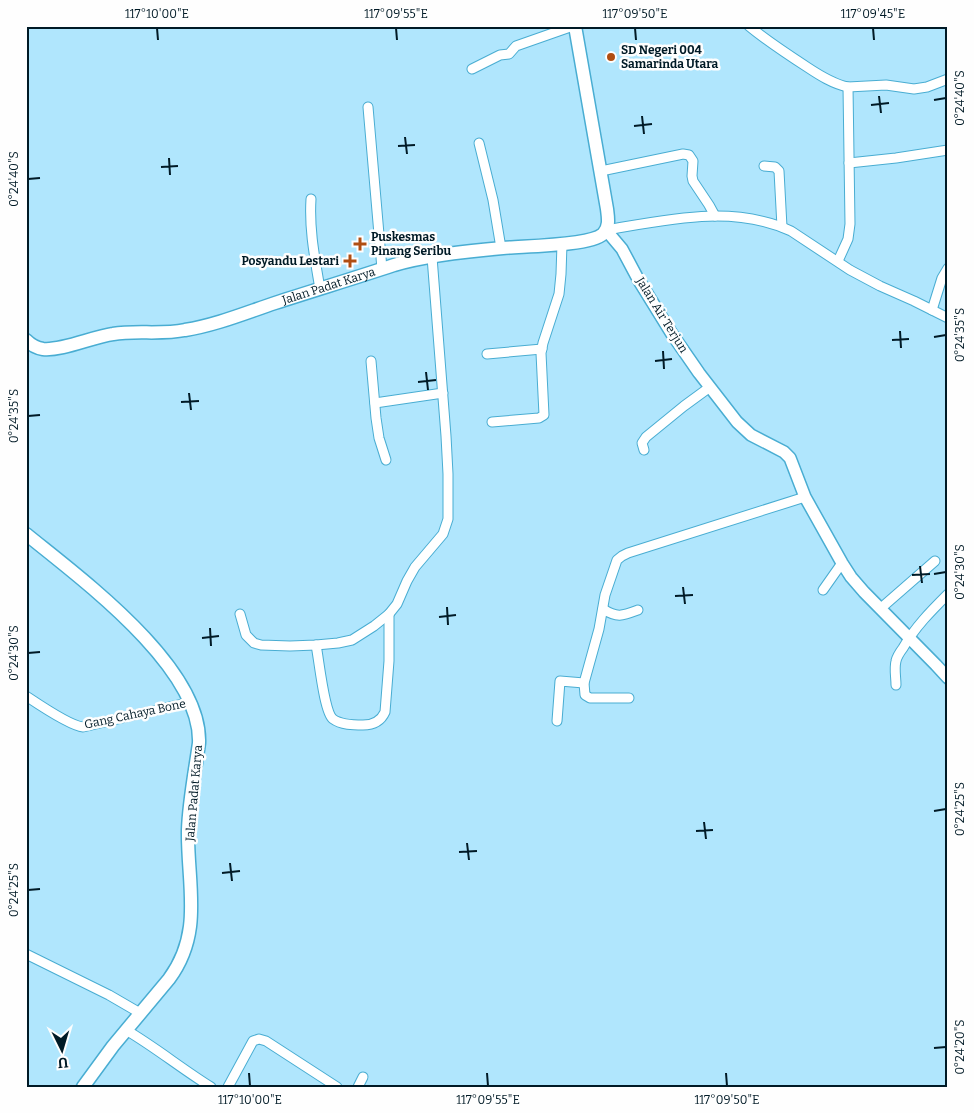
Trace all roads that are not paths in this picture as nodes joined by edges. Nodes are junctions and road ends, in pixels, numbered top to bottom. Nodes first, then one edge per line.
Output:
1 (574, 26) edge
2 (749, 26) edge
3 (472, 69) dead end
4 (948, 79) edge
5 (848, 87) junction
6 (368, 107) dead end
7 (479, 143) dead end
8 (948, 150) edge
9 (849, 163) junction
10 (764, 166) dead end
11 (601, 171) junction
12 (311, 199) dead end
13 (715, 216) junction
14 (782, 227) junction
15 (606, 230) junction
16 (562, 244) junction
17 (501, 248) junction
18 (432, 257) junction
19 (838, 261) junction
20 (948, 268) edge
21 (382, 269) junction
22 (320, 289) junction
23 (932, 310) junction
24 (948, 318) edge
25 (26, 340) edge
26 (542, 349) junction
27 (487, 354) dead end
28 (371, 361) dead end
29 (710, 387) junction
30 (443, 393) junction
31 (375, 404) junction
32 (492, 422) dead end
33 (644, 450) dead end
34 (386, 460) dead end
35 (805, 497) junction
36 (26, 534) edge
37 (934, 561) dead end
38 (842, 563) junction
39 (823, 590) dead end
40 (948, 594) edge
41 (602, 609) junction
42 (880, 609) junction
43 (638, 610) dead end
44 (240, 614) dead end
45 (389, 614) junction
46 (909, 638) junction
47 (316, 645) junction
48 (948, 678) edge
49 (584, 683) junction
50 (896, 685) dead end
51 (26, 696) edge
52 (629, 698) dead end
53 (191, 702) junction
54 (557, 721) dead end
55 (26, 954) edge
56 (140, 1013) junction
57 (126, 1030) junction
58 (363, 1077) dead end
59 (83, 1087) edge
60 (211, 1087) edge
61 (228, 1087) edge
62 (337, 1087) edge
63 (358, 1087) edge

1 - 3 street
1 - 11 main road
2 - 5 street
4 - 5 street
5 - 9 street
6 - 21 street
7 - 17 street
8 - 9 street
9 - 19 street
10 - 14 street
11 - 13 street
11 - 15 main road
12 - 22 street
13 - 14 street
13 - 15 street
14 - 19 street
15 - 16 main road, Jalan Padat Karya
15 - 29 street, Jalan Air Terjun
16 - 17 main road, Jalan Padat Karya
16 - 26 street
17 - 18 main road, Jalan Padat Karya
18 - 21 main road, Jalan Padat Karya
18 - 30 street
19 - 23 street
20 - 23 street
21 - 22 main road, Jalan Padat Karya
22 - 25 main road, Jalan Padat Karya
23 - 24 street
26 - 27 street
26 - 32 street
28 - 31 street
29 - 33 street
29 - 35 street, Jalan Air Terjun
30 - 31 street
30 - 45 street
31 - 34 street
35 - 38 street, Jalan Air Terjun
35 - 41 street
36 - 53 main road, Jalan Padat Karya
37 - 42 street
38 - 39 street
38 - 42 street, Jalan Air Terjun
40 - 46 street
41 - 43 street
41 - 49 street
42 - 46 street, Jalan Air Terjun
44 - 47 street
45 - 47 street
45 - 47 street
46 - 48 street, Jalan Air Terjun
46 - 50 street
49 - 52 street
49 - 54 street
51 - 53 street, Gang Cahaya Bone
53 - 56 main road, Jalan Padat Karya
55 - 56 street
56 - 57 main road, Jalan Padat Karya
57 - 59 main road, Jalan Padat Karya
57 - 60 street
58 - 63 street
61 - 62 street

